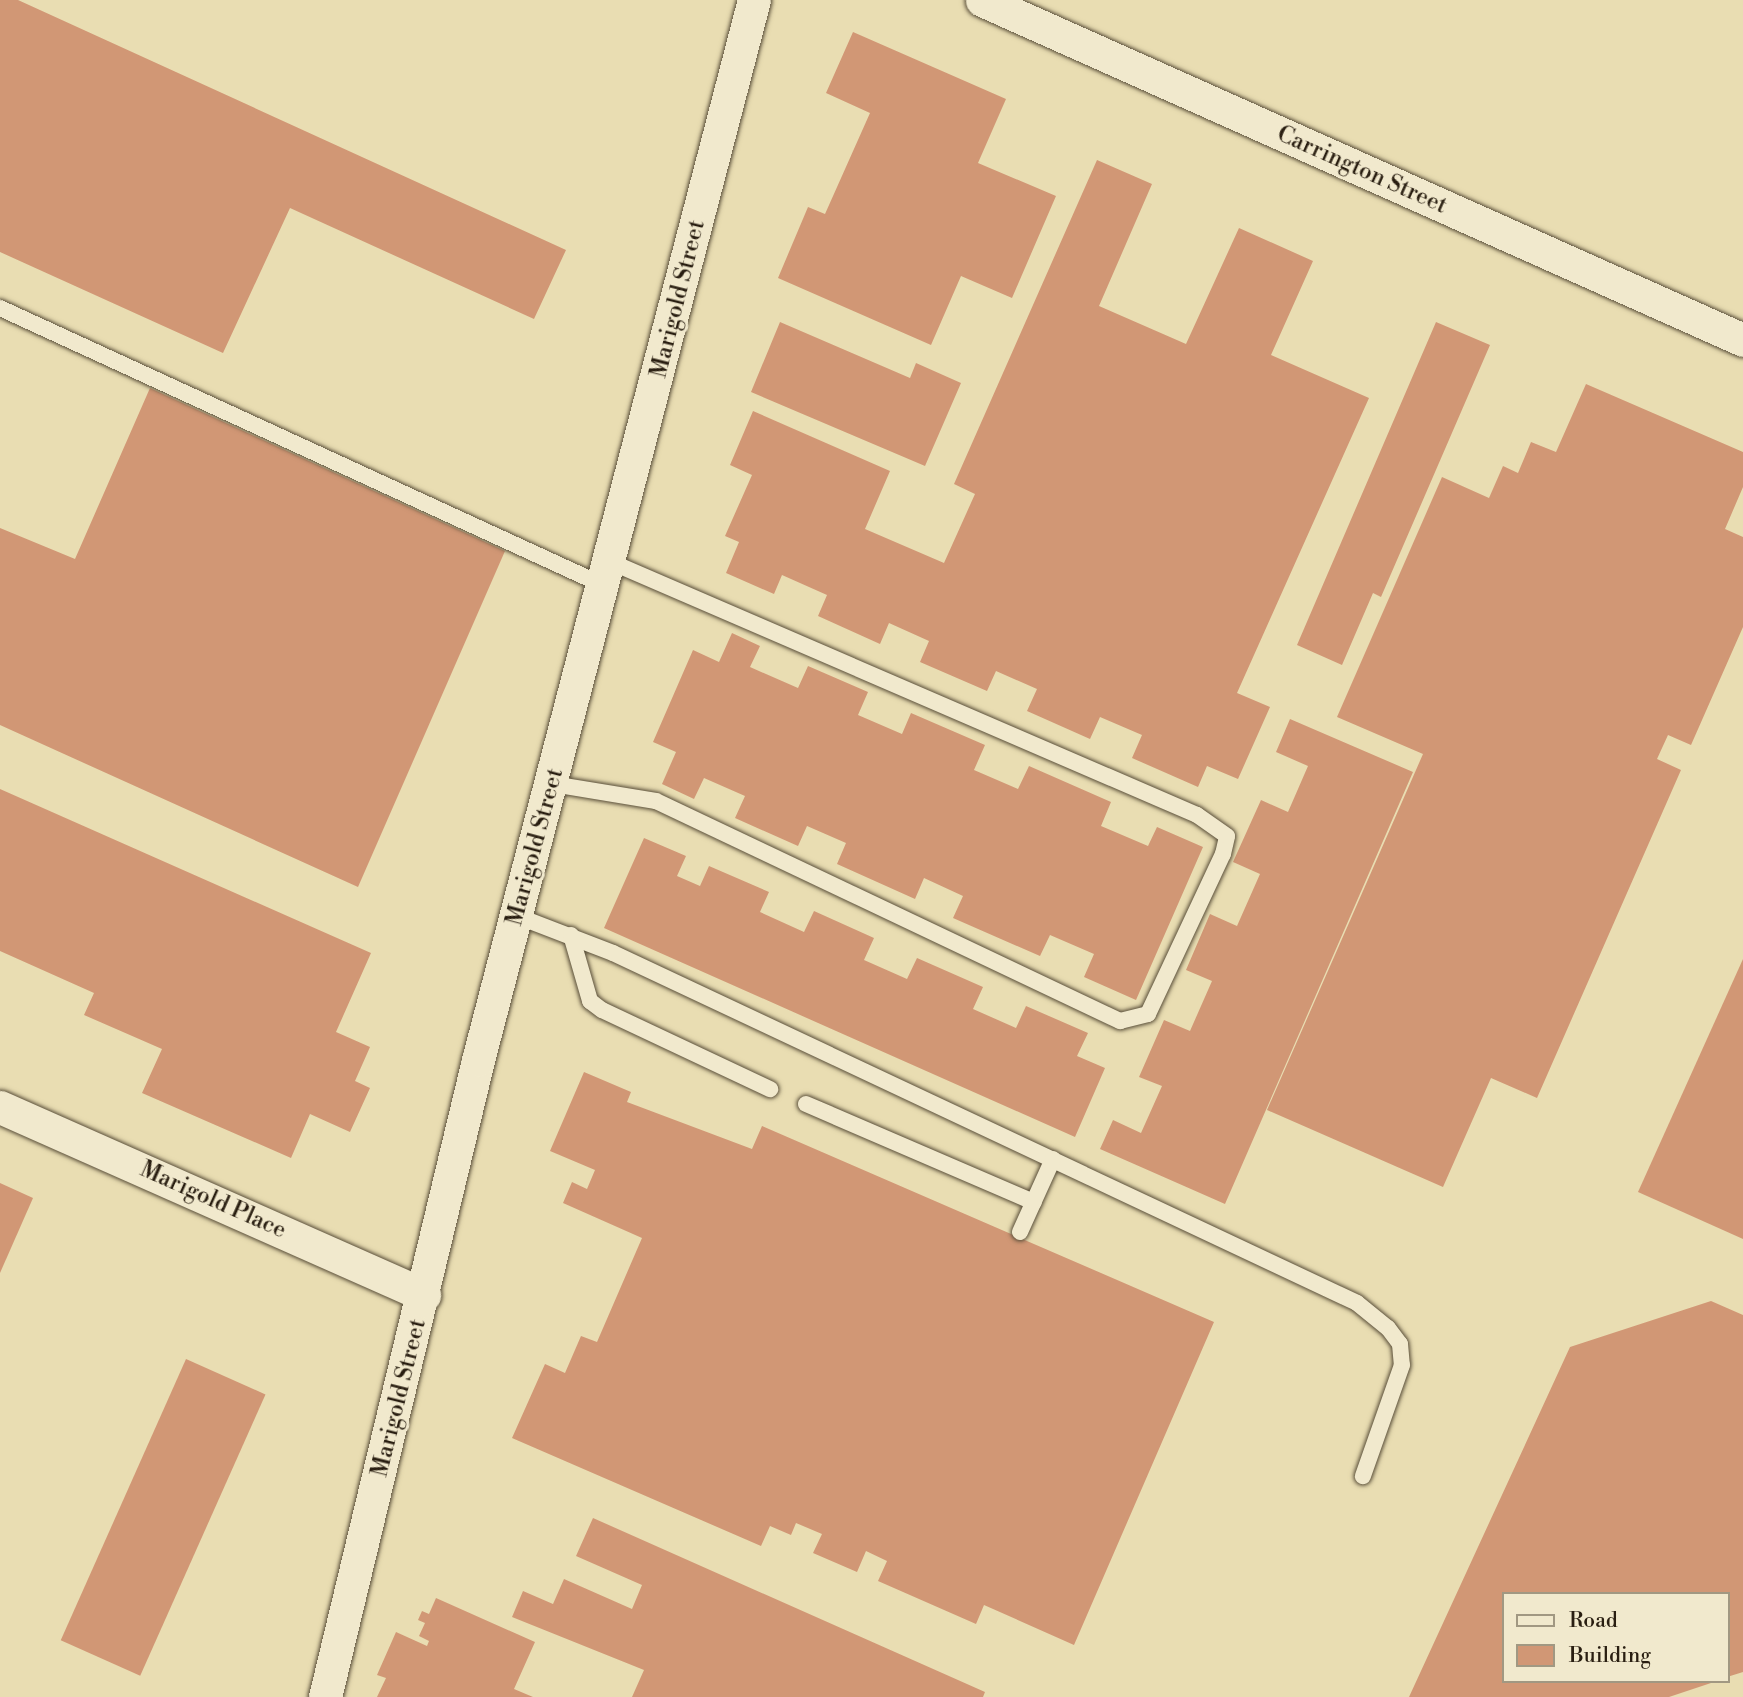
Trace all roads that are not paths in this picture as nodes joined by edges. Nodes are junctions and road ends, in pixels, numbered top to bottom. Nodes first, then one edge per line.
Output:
1 (754, 0) edge
2 (982, 0) edge
3 (0, 308) edge
4 (1743, 340) edge
5 (608, 574) junction
6 (552, 784) junction
7 (517, 916) junction
8 (572, 935) junction
9 (770, 1089) dead end
10 (806, 1104) dead end
11 (0, 1107) edge
12 (1053, 1159) junction
13 (1034, 1202) junction
14 (1020, 1233) dead end
15 (424, 1295) junction
16 (1363, 1476) dead end
17 (325, 1697) edge

1 - 5 street, Marigold Street
2 - 4 street, Carrington Street
3 - 5 lane
5 - 6 street, Marigold Street
5 - 6 lane
6 - 7 street, Marigold Street
7 - 8 lane
7 - 15 street, Marigold Street
8 - 9 lane
8 - 12 lane
10 - 13 lane
11 - 15 street, Marigold Place
12 - 13 lane
12 - 16 lane
13 - 14 lane
15 - 17 street, Marigold Street

